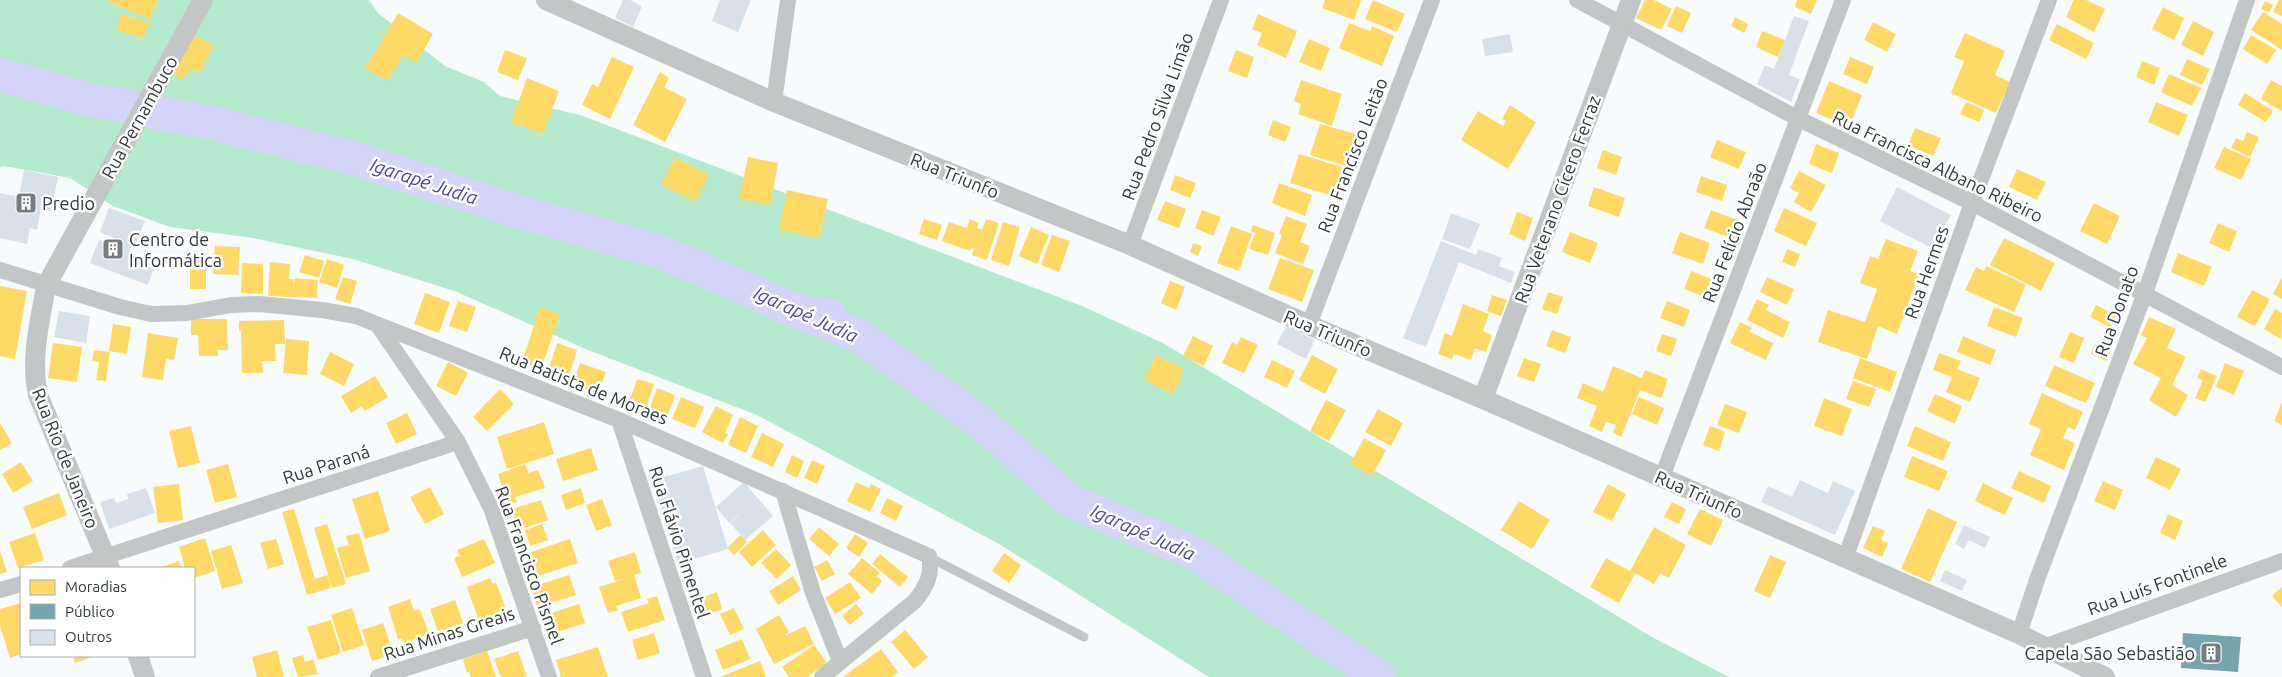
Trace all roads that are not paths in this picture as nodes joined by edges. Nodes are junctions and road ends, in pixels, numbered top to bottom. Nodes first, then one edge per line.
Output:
1 (203, 0) edge
2 (546, 0) edge
3 (788, 0) edge
4 (1221, 0) edge
5 (1432, 0) edge
6 (1576, 0) edge
7 (1631, 0) edge
8 (1843, 0) edge
9 (2049, 0) edge
10 (2247, 0) edge
11 (1623, 23) junction
12 (774, 102) junction
13 (1798, 118) junction
14 (1972, 203) junction
15 (1130, 245) junction
16 (0, 270) edge
17 (46, 286) junction
18 (2145, 293) junction
19 (377, 324) junction
20 (1309, 325) junction
21 (2282, 367) edge
22 (1483, 399) junction
23 (619, 420) junction
24 (458, 442) junction
25 (1662, 477) junction
26 (783, 491) junction
27 (929, 556) junction
28 (1845, 559) junction
29 (2282, 560) edge
30 (108, 562) edge
31 (76, 567) edge
32 (20, 584) edge
33 (0, 590) edge
34 (533, 628) junction
35 (2019, 634) junction
36 (1084, 637) dead end
37 (2046, 646) junction
38 (138, 657) edge
39 (840, 661) junction
40 (145, 677) edge
41 (378, 677) edge
42 (549, 677) edge
43 (704, 677) edge
44 (822, 677) edge
45 (2105, 677) edge

1 - 17 street, Rua Pernambuco
2 - 12 street, Rua Triunfo
3 - 12 street
4 - 15 street, Rua Pedro Silva Limão
5 - 20 street, Rua Francisco Leitão
6 - 11 street, Rua Francisca Albano Ribeiro
7 - 11 street, Rua Veterano Cícero Ferraz
8 - 13 street, Rua Felício Abraão
9 - 14 street, Rua Hermes
10 - 18 street, Rua Donato
11 - 13 street, Rua Francisca Albano Ribeiro
11 - 22 street, Rua Veterano Cícero Ferraz
12 - 15 street, Rua Triunfo
13 - 14 street, Rua Francisca Albano Ribeiro
13 - 25 street, Rua Felício Abraão
14 - 18 street, Rua Francisca Albano Ribeiro
14 - 28 street, Rua Hermes
15 - 20 street, Rua Triunfo
16 - 17 street, Rua Batista de Moraes
17 - 19 street, Rua Batista de Moraes
17 - 30 street, Rua Rio de Janeiro
18 - 21 street, Rua Francisca Albano Ribeiro
18 - 35 street, Rua Donato
19 - 23 street, Rua Batista de Moraes
19 - 24 street
20 - 22 street, Rua Triunfo
22 - 25 street, Rua Triunfo
23 - 26 street, Rua Batista de Moraes
23 - 43 street, Rua Flávio Pimentel
24 - 30 street, Rua Paraná
24 - 34 street, Rua Francisco Pismel
25 - 28 street, Rua Triunfo
26 - 27 street, Rua Batista de Moraes
26 - 39 street
27 - 36 lane
27 - 39 street
28 - 35 street, Rua Triunfo
29 - 37 street, Rua Luís Fontinele
30 - 31 street, Rua Paraná
32 - 33 street
34 - 41 street, Rua Minas Greais
34 - 42 street, Rua Francisco Pismel
35 - 37 street, Rua Triunfo
37 - 45 street, Rua Triunfo
38 - 40 street
39 - 44 street

